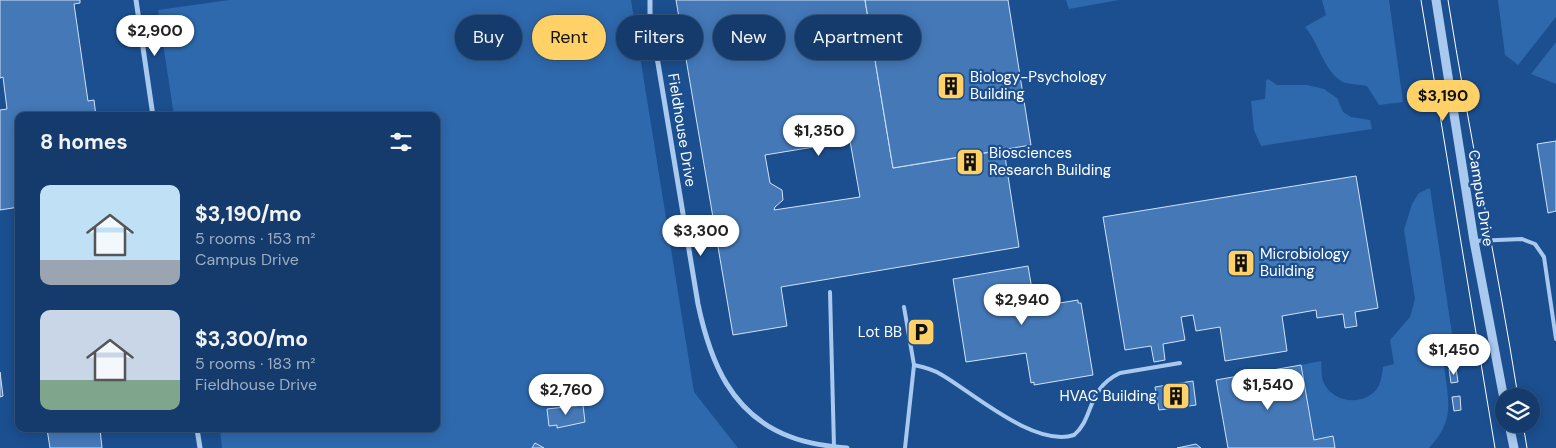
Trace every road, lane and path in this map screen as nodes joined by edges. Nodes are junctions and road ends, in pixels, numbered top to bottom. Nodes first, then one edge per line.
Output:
1 (136, 0) edge
2 (650, 0) edge
3 (1436, 0) edge
4 (152, 112) edge
5 (1474, 241) junction
6 (830, 292) dead end
7 (904, 307) dead end
8 (1556, 340) edge
9 (1180, 363) dead end
10 (914, 365) junction
11 (1502, 388) edge
12 (197, 432) edge
13 (1511, 433) edge
14 (1038, 438) dead end
15 (1047, 442) dead end
16 (834, 447) junction
17 (200, 448) edge
18 (847, 448) edge
19 (905, 448) edge
20 (1514, 448) edge

1 - 4 street
2 - 16 street, Fieldhouse Drive
3 - 5 street, Campus Drive
5 - 8 lane
5 - 11 street, Campus Drive
6 - 16 lane
7 - 10 lane
9 - 15 lane
10 - 14 lane
10 - 19 lane
12 - 17 street
13 - 20 street
16 - 18 street, Fieldhouse Drive

